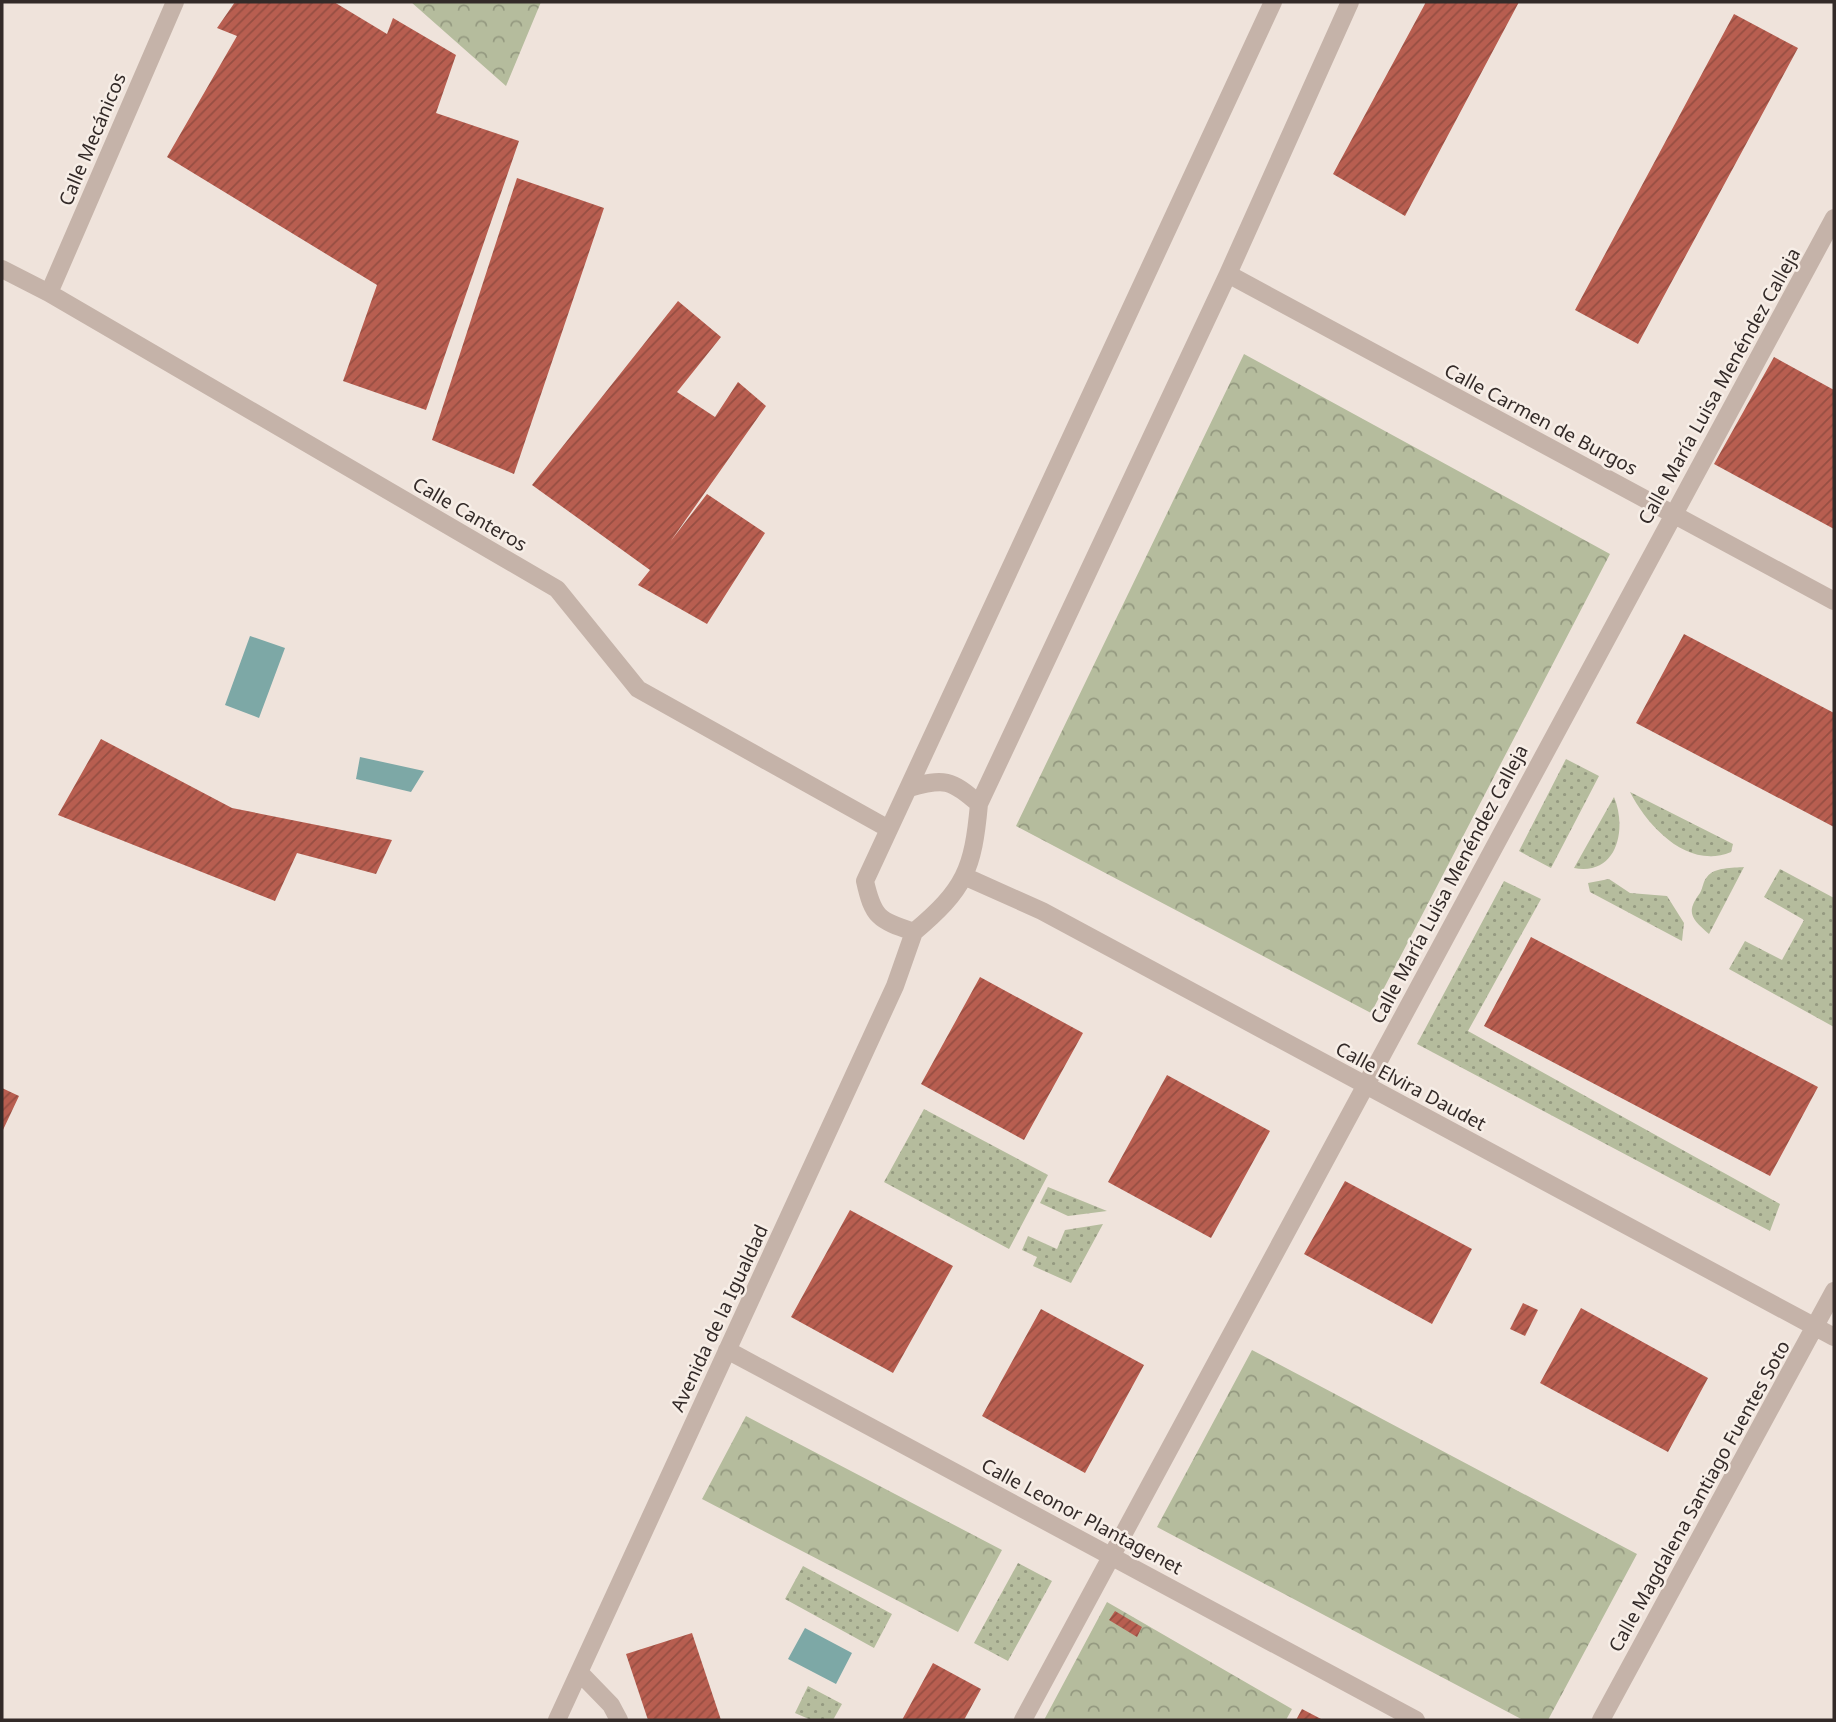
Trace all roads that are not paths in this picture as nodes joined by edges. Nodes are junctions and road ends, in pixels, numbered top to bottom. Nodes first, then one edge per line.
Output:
1 (175, 2) edge
2 (1273, 2) edge
3 (1350, 2) edge
4 (1834, 218) edge
5 (2, 269) edge
6 (1228, 274) junction
7 (49, 293) junction
8 (1673, 514) junction
9 (1834, 601) edge
10 (909, 788) junction
11 (979, 804) junction
12 (887, 828) junction
13 (966, 877) junction
14 (914, 932) junction
15 (1365, 1085) junction
16 (1834, 1291) edge
17 (1815, 1328) junction
18 (1834, 1337) edge
19 (727, 1350) junction
20 (1113, 1556) junction
21 (579, 1672) junction
22 (557, 1720) edge
23 (619, 1720) edge
24 (1023, 1720) edge
25 (1416, 1720) edge
26 (1601, 1720) edge

1 - 7 street, Calle Mecánicos
2 - 10 street
3 - 6 street
4 - 8 street, Calle María Luisa Menéndez Calleja
5 - 7 street, Calle Canteros
6 - 8 street, Calle Carmen de Burgos
6 - 11 street
7 - 12 street, Calle Canteros
8 - 9 street, Calle Carmen de Burgos
8 - 15 street, Calle María Luisa Menéndez Calleja
10 - 11 street
10 - 12 street
11 - 13 street
12 - 14 street
13 - 14 street
13 - 15 street, Calle Elvira Daudet
14 - 19 street, Avenida de la Igualdad
15 - 17 street, Calle Elvira Daudet
15 - 20 street, Calle María Luisa Menéndez Calleja
16 - 17 street, Calle Magdalena Santiago Fuentes Soto
17 - 18 street, Calle Elvira Daudet
17 - 26 street, Calle Magdalena Santiago Fuentes Soto
19 - 20 street, Calle Leonor Plantagenet
19 - 21 street, Avenida de la Igualdad
20 - 24 street, Calle María Luisa Menéndez Calleja
20 - 25 street, Calle Leonor Plantagenet
21 - 22 street, Avenida de la Igualdad
21 - 23 street

